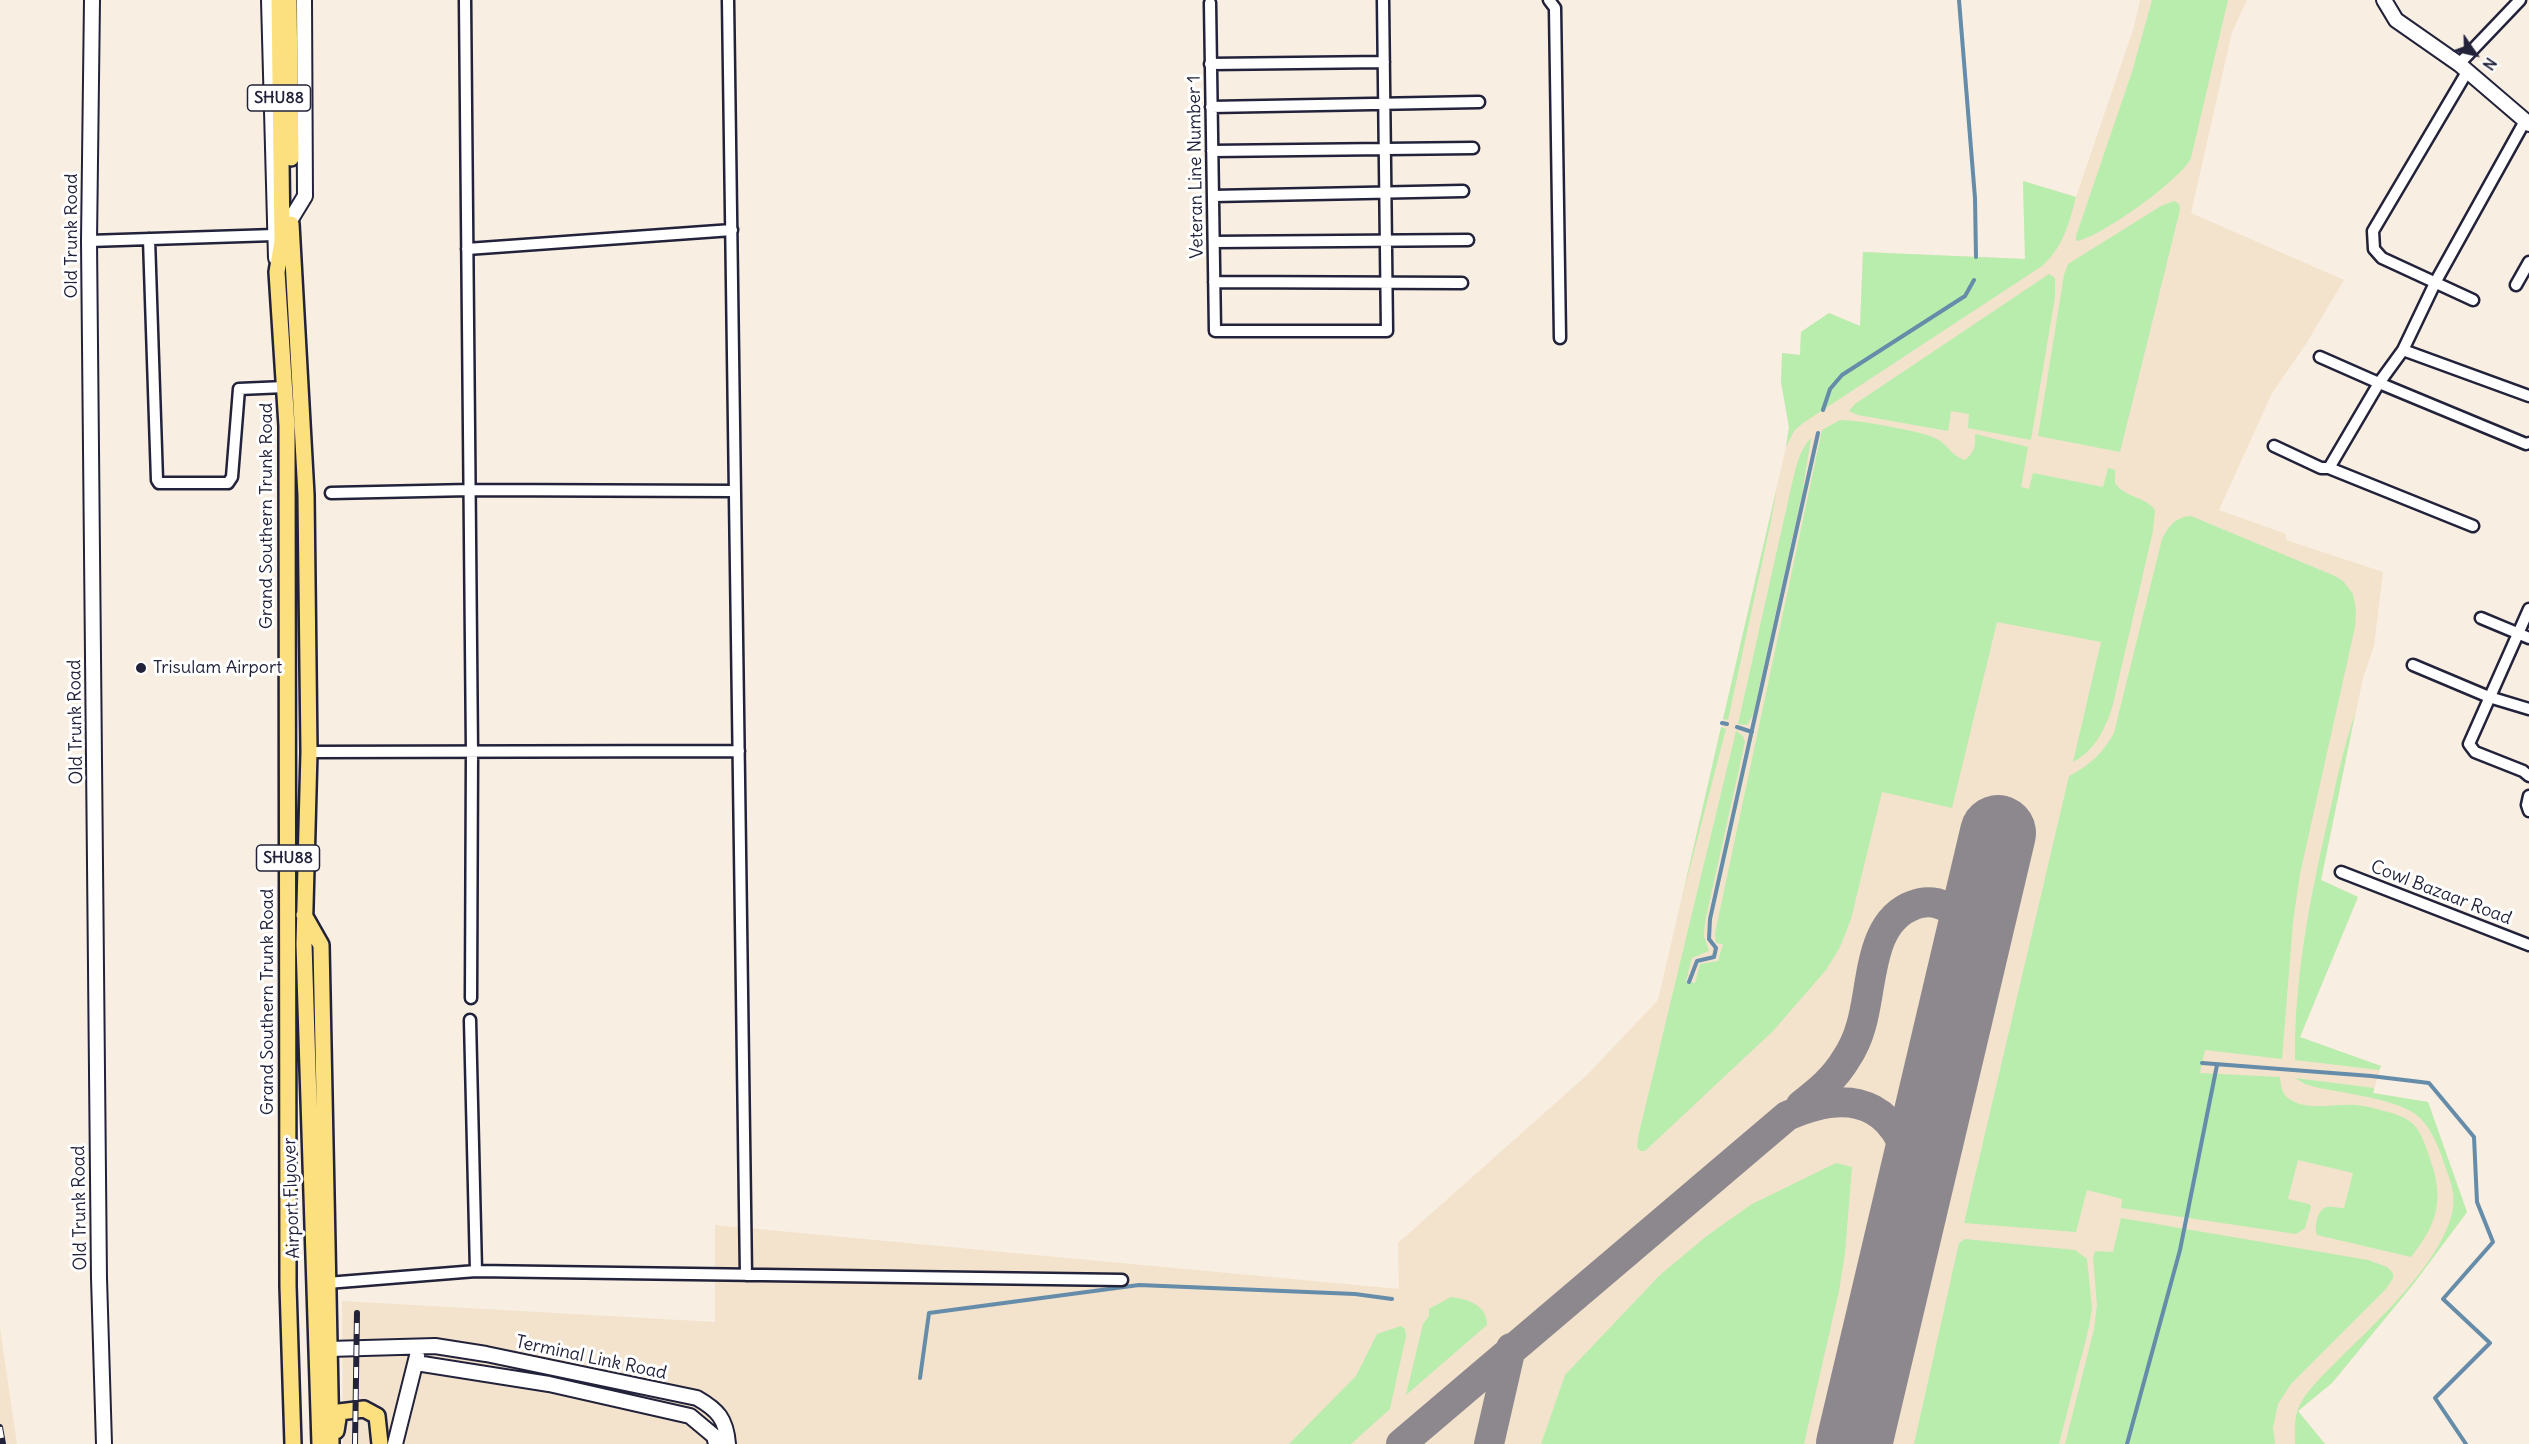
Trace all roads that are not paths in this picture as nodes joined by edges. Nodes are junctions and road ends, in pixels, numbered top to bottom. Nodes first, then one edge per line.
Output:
1 (92, 0) edge
2 (269, 0) edge
3 (279, 0) edge
4 (289, 0) edge
5 (304, 0) edge
6 (465, 0) edge
7 (728, 0) edge
8 (1383, 0) edge
9 (1549, 0) edge
10 (2384, 0) edge
11 (2520, 0) edge
12 (1210, 3) dead end
13 (1384, 62) junction
14 (1210, 64) junction
15 (2463, 68) junction
16 (1479, 102) dead end
17 (1384, 105) junction
18 (1211, 107) junction
19 (2527, 122) edge
20 (1385, 148) junction
21 (1473, 148) dead end
22 (1212, 151) junction
23 (1464, 191) dead end
24 (286, 193) junction
25 (1383, 194) junction
26 (1213, 196) junction
27 (291, 219) junction
28 (732, 230) junction
29 (274, 235) junction
30 (149, 239) junction
31 (1386, 239) junction
32 (1468, 240) dead end
33 (89, 241) junction
34 (1214, 242) junction
35 (467, 249) junction
36 (2529, 262) edge
37 (278, 272) junction
38 (2436, 281) junction
39 (1214, 282) junction
40 (1462, 283) dead end
41 (1386, 284) junction
42 (2516, 285) dead end
43 (2473, 300) dead end
44 (1560, 338) dead end
45 (2403, 350) junction
46 (2319, 357) dead end
47 (2379, 383) junction
48 (285, 387) junction
49 (2529, 396) edge
50 (2529, 443) edge
51 (2274, 446) dead end
52 (2329, 468) junction
53 (470, 490) junction
54 (735, 491) junction
55 (331, 493) dead end
56 (2473, 526) dead end
57 (2529, 609) edge
58 (2481, 618) dead end
59 (2518, 633) junction
60 (2529, 638) edge
61 (2413, 665) dead end
62 (2489, 697) junction
63 (2529, 709) edge
64 (472, 751) junction
65 (739, 751) junction
66 (309, 752) junction
67 (2529, 776) edge
68 (2529, 796) edge
69 (2529, 811) edge
70 (2341, 872) dead end
71 (304, 915) junction
72 (2529, 945) edge
73 (471, 998) dead end
74 (470, 1020) dead end
75 (476, 1271) junction
76 (746, 1275) junction
77 (1122, 1280) dead end
78 (327, 1283) junction
79 (419, 1346) junction
80 (328, 1349) junction
81 (416, 1363) junction
82 (104, 1444) edge
83 (293, 1444) edge
84 (320, 1444) edge
85 (331, 1444) edge
86 (336, 1444) edge
87 (380, 1444) edge
88 (395, 1444) edge
89 (716, 1444) edge
90 (728, 1444) edge

1 - 33 street, Old Trunk Road
2 - 29 street
3 - 24 main road, SHU88
4 - 24 main road, SHU88
5 - 27 street
6 - 35 street
7 - 28 street
8 - 13 street
9 - 44 street
10 - 15 street
11 - 15 street
12 - 14 street, Veteran Line Number 1
13 - 14 street
13 - 17 street
14 - 18 street, Veteran Line Number 1
15 - 19 street
15 - 38 street
16 - 17 street
17 - 18 street
17 - 20 street
18 - 22 street, Veteran Line Number 1
19 - 38 street
20 - 21 street
20 - 22 street
20 - 25 street
22 - 26 street, Veteran Line Number 1
23 - 25 street
24 - 27 main road, SHU88
24 - 37 main road, SHU88
25 - 26 street
25 - 31 street
26 - 34 street, Veteran Line Number 1
27 - 66 main road, Grand Southern Trunk Road / SHU88
28 - 35 street
28 - 54 street
29 - 30 street
29 - 37 street
30 - 33 street
30 - 48 street
31 - 32 street
31 - 34 street
31 - 41 street
33 - 82 street, Old Trunk Road
34 - 39 street, Veteran Line Number 1
35 - 53 street
36 - 42 street
37 - 48 main road, Grand Southern Trunk Road / SHU88
38 - 43 street
38 - 45 street
39 - 41 street
39 - 41 street, Veteran Line Number 1
40 - 41 street
45 - 47 street
45 - 49 street
46 - 47 street
47 - 50 street
47 - 52 street
48 - 83 main road, Grand Southern Trunk Road / SHU88
51 - 52 street
52 - 56 street
53 - 54 street
53 - 55 street
53 - 64 street
54 - 65 street
57 - 59 street
58 - 59 street
59 - 60 street
59 - 62 street
61 - 62 street
62 - 63 street
62 - 67 street
64 - 65 street
64 - 66 street
64 - 73 street
65 - 76 street
66 - 71 main road, Grand Southern Trunk Road / SHU88
68 - 69 street
70 - 72 street, Cowl Bazaar Road
71 - 78 main road
71 - 84 main road, Airport Flyover / SHU88
74 - 75 street
75 - 76 street
75 - 78 street
76 - 77 street
78 - 80 main road
79 - 80 street, Terminal Link Road
79 - 81 street
79 - 90 street, Terminal Link Road
80 - 85 main road
81 - 88 street
81 - 89 street, Terminal Link Road
86 - 87 main road

